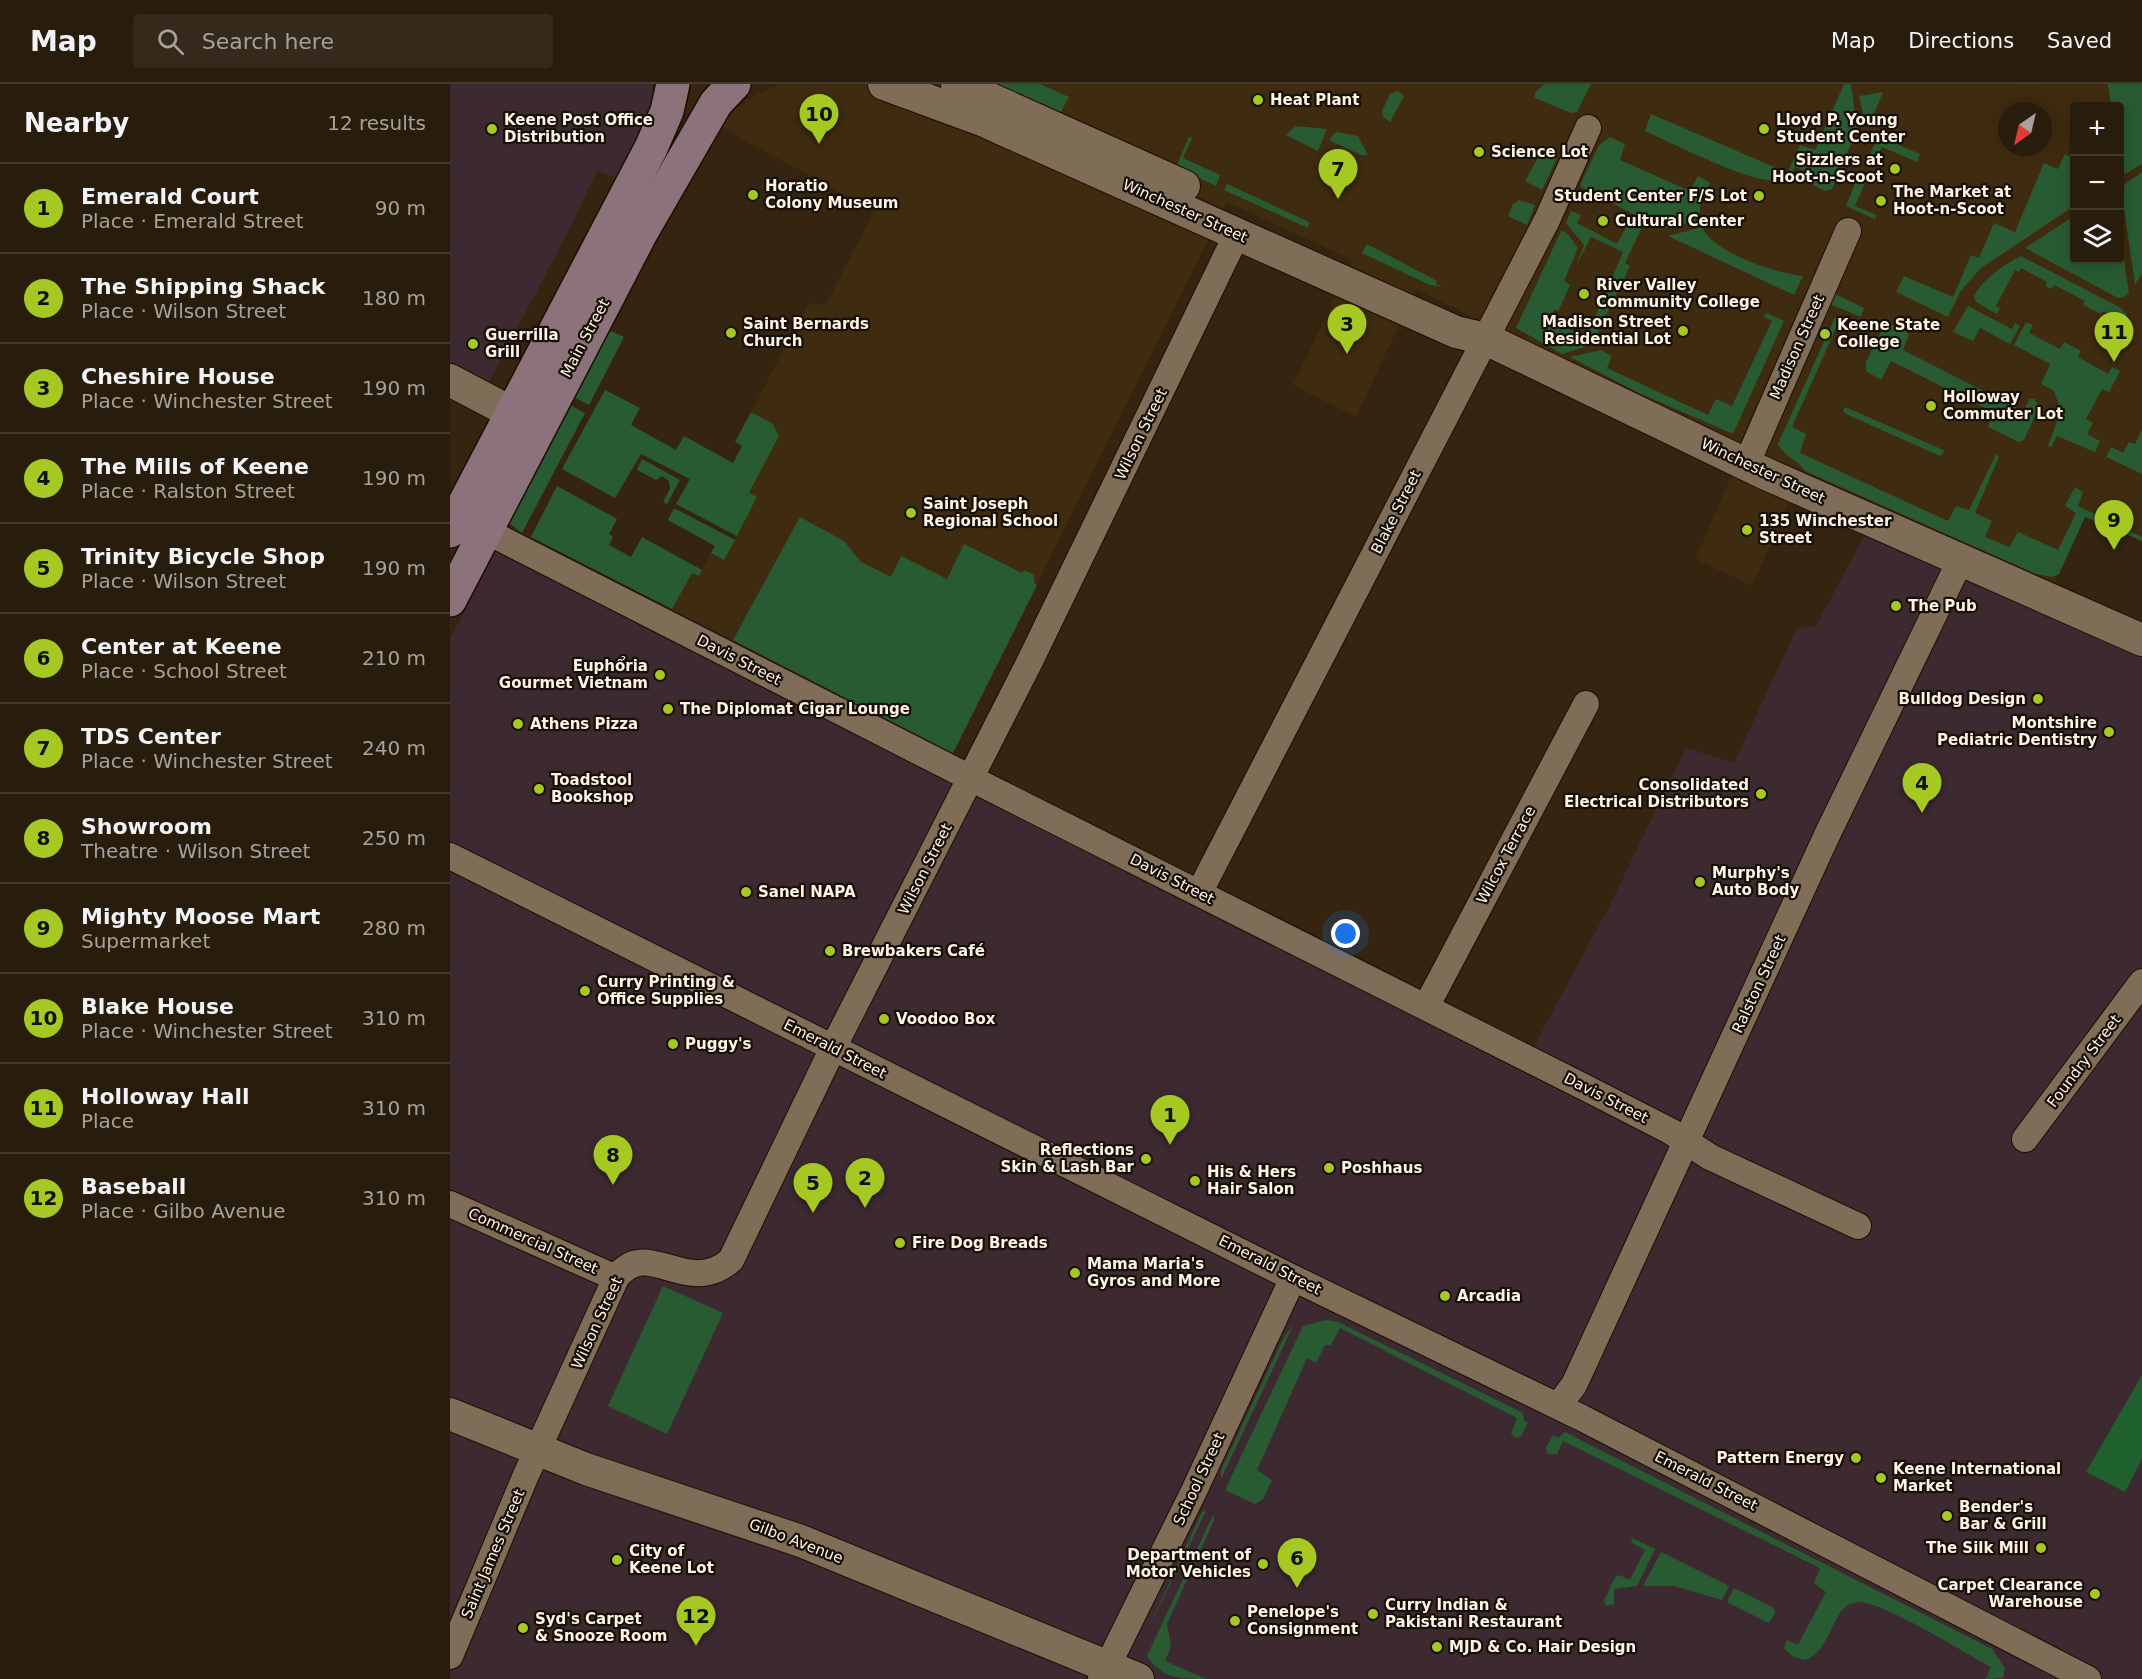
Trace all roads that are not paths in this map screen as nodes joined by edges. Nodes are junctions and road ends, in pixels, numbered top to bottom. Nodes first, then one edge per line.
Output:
1 (734, 84) edge
2 (884, 84) edge
3 (957, 84) edge
4 (670, 89) edge
5 (1588, 128) dead end
6 (1848, 231) dead end
7 (1237, 234) junction
8 (1486, 339) junction
9 (450, 380) edge
10 (512, 413) junction
11 (1747, 464) junction
12 (450, 531) edge
13 (486, 531) junction
14 (1960, 561) junction
15 (450, 600) edge
16 (2142, 640) edge
17 (1586, 704) dead end
18 (971, 779) junction
19 (450, 856) edge
20 (1199, 893) junction
21 (2142, 982) edge
22 (1426, 1006) junction
23 (833, 1048) junction
24 (2025, 1139) dead end
25 (1686, 1142) junction
26 (450, 1204) edge
27 (1858, 1226) dead end
28 (616, 1278) junction
29 (1293, 1278) junction
30 (1558, 1406) junction
31 (450, 1414) edge
32 (537, 1451) junction
33 (451, 1650) edge
34 (1105, 1673) edge
35 (1138, 1679) edge
36 (2088, 1679) edge

1 - 13 main road, Main Street
2 - 7 street, Winchester Street
3 - 8 street, Winchester Street
4 - 10 main road, Main Street
5 - 8 street, Blake Street
6 - 11 street, Madison Street
7 - 8 street, Winchester Street
7 - 18 street, Wilson Street
8 - 11 street, Winchester Street
8 - 20 street, Blake Street
9 - 10 street
10 - 12 main road, Main Street
11 - 14 street, Winchester Street
13 - 15 main road, Main Street
13 - 18 street, Davis Street
14 - 16 street, Winchester Street
14 - 25 street, Ralston Street
17 - 22 street, Wilcox Terrace
18 - 20 street, Davis Street
18 - 23 street, Wilson Street
19 - 23 street, Emerald Street
20 - 22 street, Davis Street
21 - 24 street, Foundry Street
22 - 25 street, Davis Street
23 - 28 street, Wilson Street
23 - 29 street, Emerald Street
25 - 27 street, Davis Street
25 - 30 street, Ralston Street
26 - 28 street, Commercial Street
28 - 32 street, Wilson Street
29 - 30 street, Emerald Street
29 - 34 street, School Street
30 - 36 street, Emerald Street
31 - 32 street, Gilbo Avenue
32 - 33 street, Saint James Street
32 - 34 street, Gilbo Avenue
34 - 35 street, Gilbo Avenue

